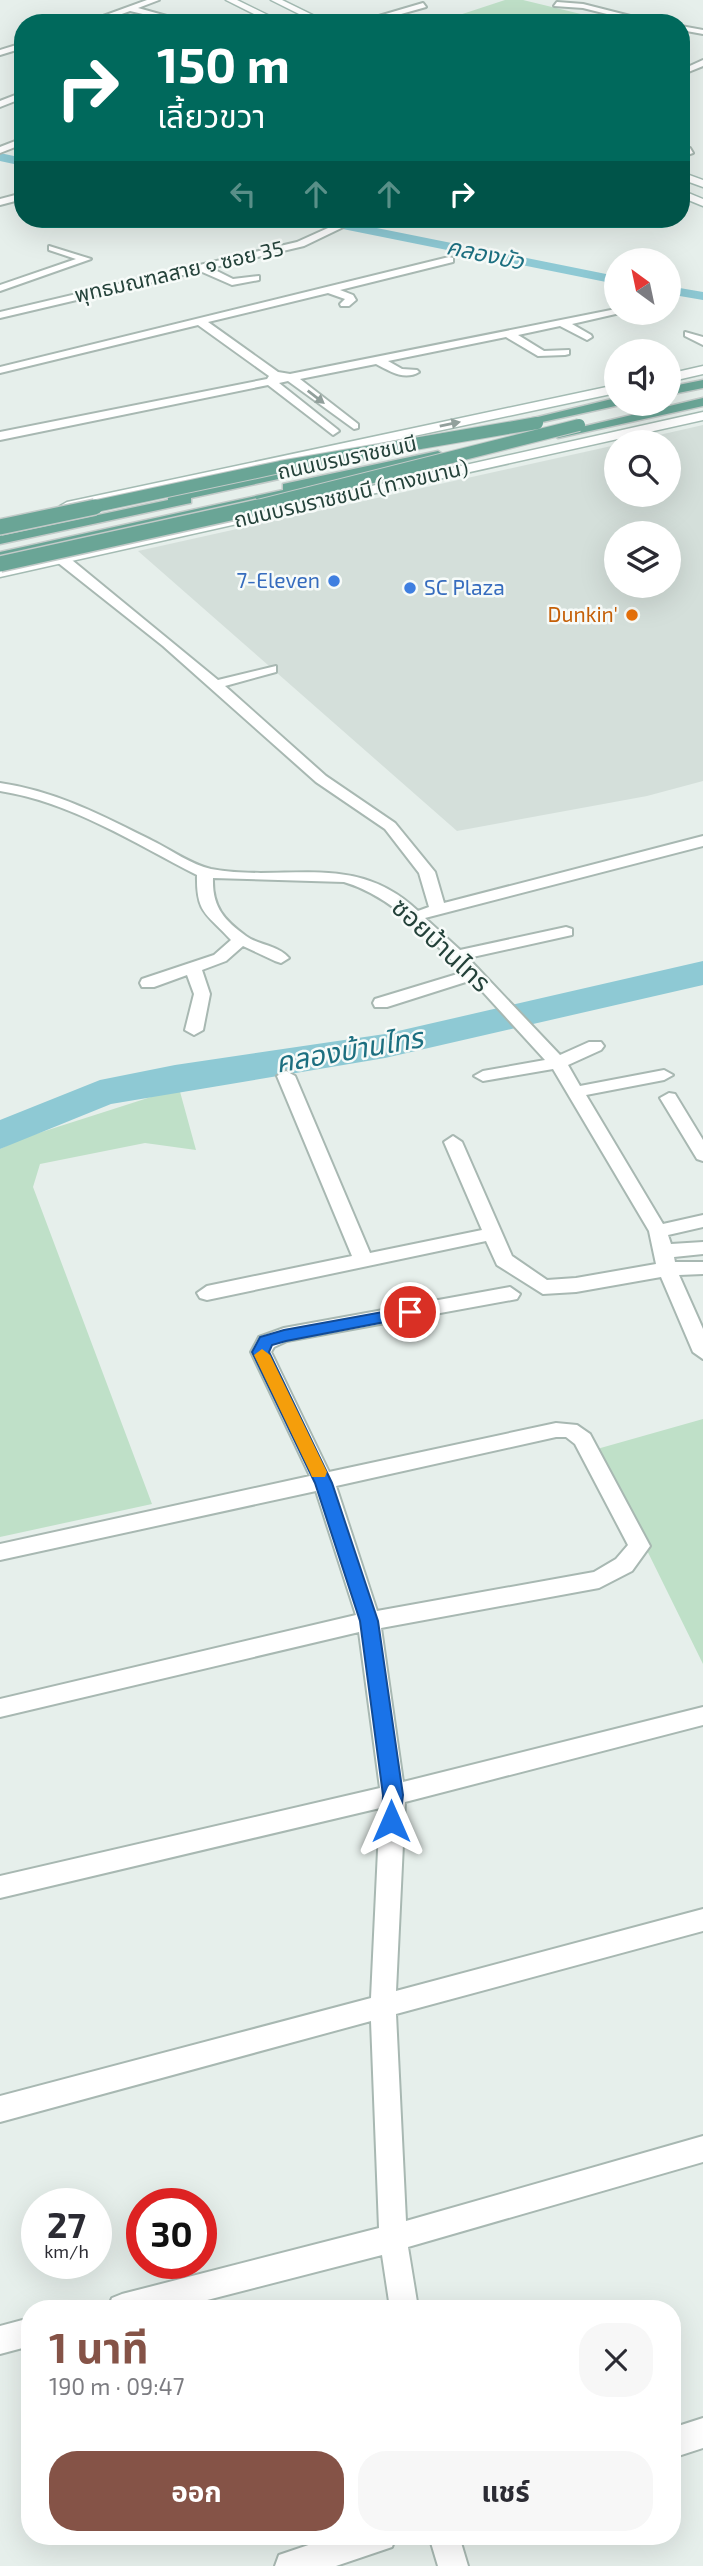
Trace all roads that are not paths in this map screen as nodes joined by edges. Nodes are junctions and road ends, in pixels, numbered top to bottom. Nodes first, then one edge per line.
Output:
1 (155, 0) edge
2 (230, 0) edge
3 (275, 0) edge
4 (556, 4) dead end
5 (423, 5) dead end
6 (128, 9) junction
7 (114, 14) edge
8 (150, 14) edge
9 (260, 14) edge
10 (306, 14) edge
11 (391, 14) edge
12 (616, 14) edge
13 (11, 39) dead end
14 (14, 40) edge
15 (335, 228) edge
16 (53, 248) dead end
17 (449, 260) dead end
18 (201, 267) junction
19 (126, 271) dead end
20 (255, 278) dead end
21 (143, 280) junction
22 (0, 288) edge
23 (330, 290) junction
24 (345, 303) dead end
25 (604, 314) edge
26 (0, 315) edge
27 (201, 322) junction
28 (562, 323) junction
29 (508, 334) junction
30 (689, 334) dead end
31 (587, 337) dead end
32 (703, 342) edge
33 (565, 352) dead end
34 (378, 360) junction
35 (0, 370) edge
36 (703, 370) edge
37 (413, 372) dead end
38 (681, 374) edge
39 (273, 378) junction
40 (291, 378) junction
41 (703, 386) edge
42 (681, 390) edge
43 (604, 392) edge
44 (182, 400) junction
45 (703, 400) edge
46 (604, 405) edge
47 (604, 413) edge
48 (703, 416) edge
49 (574, 422) junction
50 (107, 426) dead end
51 (1, 436) edge
52 (373, 441) junction
53 (351, 445) junction
54 (15, 447) dead end
55 (0, 520) edge
56 (0, 527) edge
57 (0, 538) edge
58 (0, 553) edge
59 (62, 559) junction
60 (0, 564) edge
61 (0, 573) edge
62 (271, 669) dead end
63 (215, 685) junction
64 (0, 787) edge
65 (703, 842) edge
66 (205, 873) junction
67 (438, 910) junction
68 (414, 916) junction
69 (566, 932) dead end
70 (239, 941) junction
71 (457, 956) junction
72 (281, 958) dead end
73 (194, 967) junction
74 (475, 974) junction
75 (148, 982) dead end
76 (381, 1003) dead end
77 (194, 1030) dead end
78 (595, 1046) dead end
79 (558, 1063) junction
80 (664, 1075) dead end
81 (286, 1076) dead end
82 (483, 1076) dead end
83 (576, 1092) junction
84 (669, 1098) dead end
85 (453, 1142) dead end
86 (703, 1155) edge
87 (703, 1221) edge
88 (658, 1231) junction
89 (491, 1234) junction
90 (703, 1248) edge
91 (363, 1259) junction
92 (665, 1260) junction
93 (703, 1268) edge
94 (207, 1293) dead end
95 (510, 1294) dead end
96 (703, 1352) edge
97 (324, 1483) junction
98 (0, 1552) edge
99 (369, 1621) junction
100 (0, 1708) edge
101 (703, 1716) edge
102 (393, 1795) junction
103 (0, 1887) edge
104 (703, 1920) edge
105 (383, 2004) junction
106 (0, 2109) edge
107 (703, 2148) edge
108 (393, 2238) junction
109 (153, 2300) edge
110 (403, 2300) edge
111 (21, 2334) edge
112 (0, 2340) edge
113 (703, 2433) edge
114 (681, 2440) edge
115 (354, 2545) edge
116 (447, 2545) edge
117 (290, 2566) edge
118 (453, 2566) edge

1 - 6 street
2 - 9 main road
3 - 10 main road
4 - 12 street
5 - 11 street
6 - 7 street
6 - 8 street
13 - 14 street
15 - 18 street, พุทธมณฑลสาย ๑ ซอย 35
16 - 22 street
17 - 23 street
18 - 20 street
18 - 21 street, พุทธมณฑลสาย ๑ ซอย 35
19 - 21 street
21 - 26 street, พุทธมณฑลสาย ๑ ซอย 35
23 - 24 street
23 - 27 street
25 - 28 street
27 - 35 street
27 - 39 street
28 - 29 street
28 - 31 street
29 - 33 street
29 - 34 street
30 - 32 street
34 - 37 street
34 - 40 street
36 - 38 main road
39 - 40 street
39 - 44 street
39 - 53 street
40 -> 52 street
41 - 42 main road
52 -> 43 main road, ถนนบรมราชชนนี (ทางขนาน)
44 - 50 street
44 - 51 street
45 - 49 main road
45 - 58 main road, ถนนบรมราชชนนี
46 - 57 main road, ถนนบรมราชชนนี
47 - 49 main road
48 - 59 main road, ถนนบรมราชชนนี (ทางขนาน)
49 - 56 main road, bridge
49 - 57 main road, bridge
49 - 58 main road, bridge
49 - 60 main road, bridge
51 - 54 street
52 - 53 main road, ถนนบรมราชชนนี (ทางขนาน)
53 - 55 main road, ถนนบรมราชชนนี (ทางขนาน)
59 - 61 main road, ถนนบรมราชชนนี (ทางขนาน)
59 - 63 street
62 - 63 street
63 - 67 street
64 - 66 street, ซอยบ้านไทร
65 - 67 street
66 - 68 street, ซอยบ้านไทร
66 - 70 street
67 - 68 street
68 - 71 street, ซอยบ้านไทร
69 - 71 street
70 - 72 street
70 - 73 street
71 - 74 street, ซอยบ้านไทร
73 - 75 street
73 - 77 street
74 - 76 street
74 - 79 street, ซอยบ้านไทร
78 - 79 street
79 - 82 street
79 - 83 street, ซอยบ้านไทร
80 - 83 street
81 - 91 street
83 - 88 street, ซอยบ้านไทร
84 - 86 street
85 - 89 street
87 - 88 street
88 - 92 street, ซอยบ้านไทร
89 - 91 street
89 - 92 street
90 - 92 street
91 - 94 street
92 - 93 street
92 - 96 street, ซอยบ้านไทร
95 - 97 street
97 - 98 street
97 - 99 street
97 - 99 street
99 - 100 street
99 - 102 street
101 - 102 street
102 - 103 street
102 - 105 street
104 - 105 street
105 - 106 street
105 - 108 street
107 - 108 street
108 - 109 street
108 - 110 street
111 - 112 street
113 - 114 street
115 - 117 street
116 - 118 street

